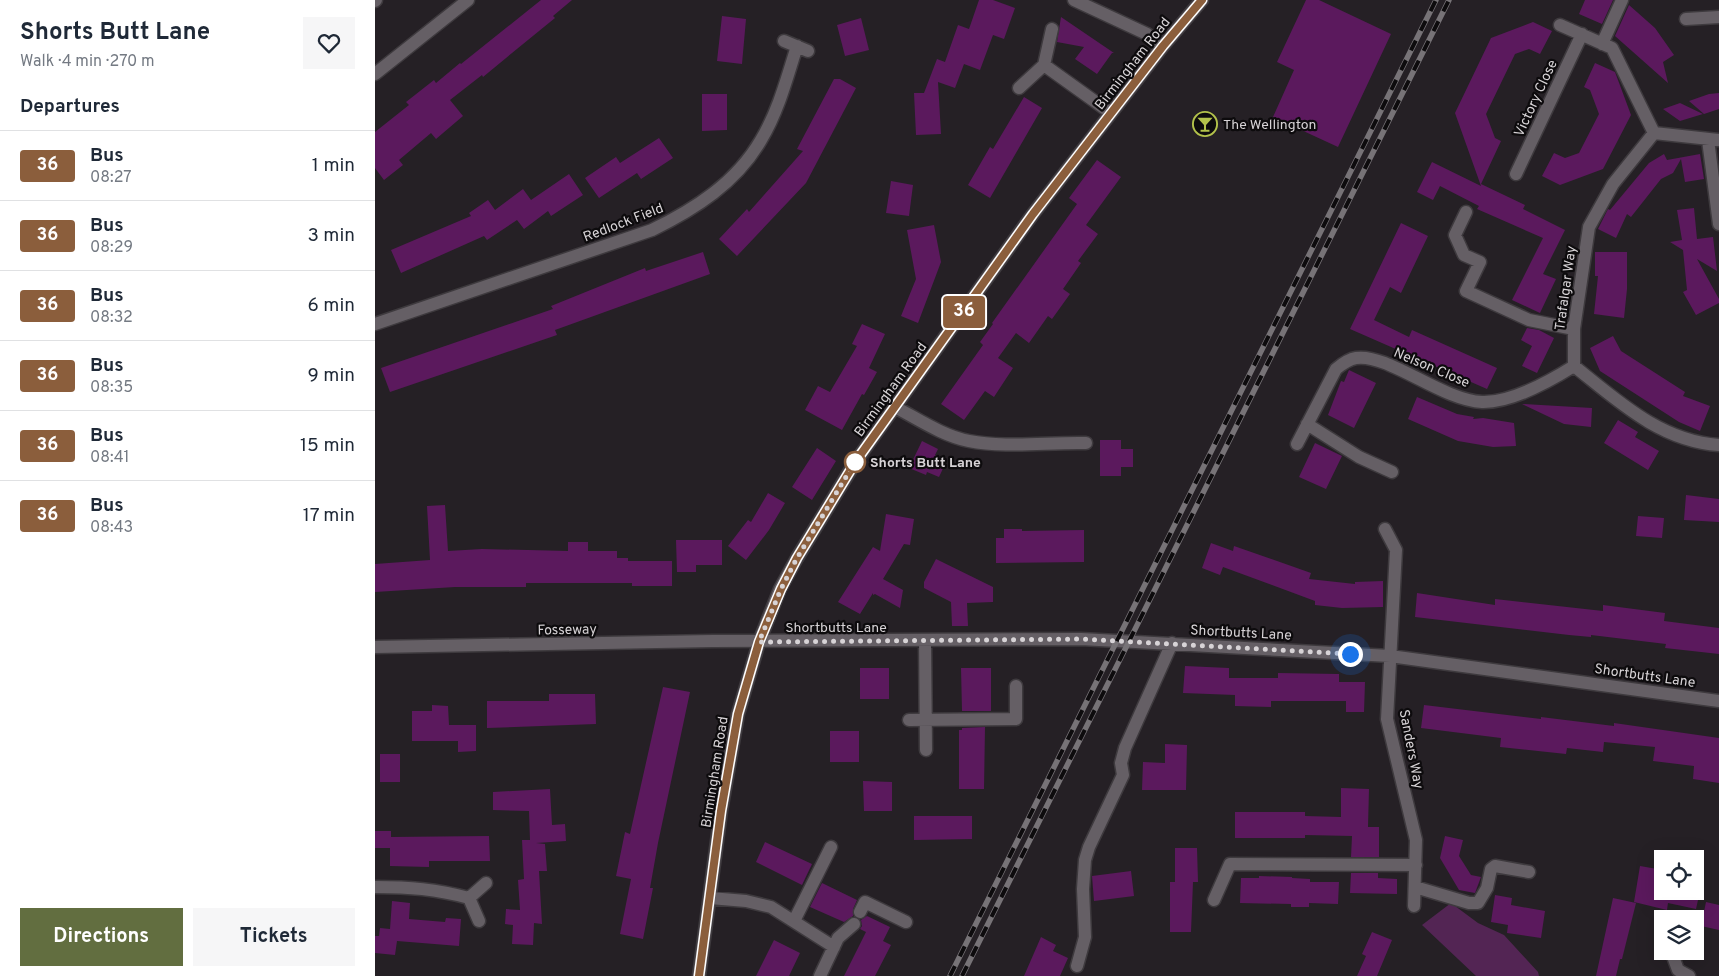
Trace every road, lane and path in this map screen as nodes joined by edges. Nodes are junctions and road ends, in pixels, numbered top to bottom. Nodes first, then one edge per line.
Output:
1 (468, 0) edge
2 (1074, 0) edge
3 (1202, 0) edge
4 (1622, 0) edge
5 (1719, 17) edge
6 (1686, 19) dead end
7 (1560, 24) dead end
8 (1052, 29) dead end
9 (1582, 34) junction
10 (784, 41) dead end
11 (1602, 44) junction
12 (1163, 46) junction
13 (1044, 65) junction
14 (375, 74) edge
15 (1019, 88) dead end
16 (1111, 113) junction
17 (1653, 133) junction
18 (1714, 140) edge
19 (1516, 174) dead end
20 (1467, 212) dead end
21 (1719, 224) edge
22 (375, 324) edge
23 (1574, 329) junction
24 (1574, 366) junction
25 (895, 407) junction
26 (1307, 424) junction
27 (1086, 444) dead end
28 (1297, 444) dead end
29 (1719, 445) edge
30 (1392, 472) dead end
31 (1385, 529) dead end
32 (925, 641) junction
33 (759, 642) junction
34 (1172, 643) junction
35 (375, 647) edge
36 (1390, 656) junction
37 (1016, 686) dead end
38 (1719, 701) edge
39 (909, 720) dead end
40 (926, 720) junction
41 (926, 750) dead end
42 (831, 848) dead end
43 (1415, 865) junction
44 (1529, 872) dead end
45 (486, 883) dead end
46 (375, 887) edge
47 (1415, 887) junction
48 (469, 898) junction
49 (711, 898) junction
50 (1214, 900) dead end
51 (1414, 906) dead end
52 (479, 921) dead end
53 (794, 922) junction
54 (906, 922) dead end
55 (836, 942) junction
56 (1674, 960) edge
57 (1077, 966) dead end
58 (698, 974) edge
59 (1679, 974) edge
60 (820, 976) edge

1 - 14 street
2 - 12 street
3 - 12 street, Birmingham Road
4 - 11 street
5 - 6 street
7 - 9 street
8 - 13 street
9 - 11 street
9 - 19 street, Victory Close
10 - 22 street, Redlock Field
11 - 17 street
12 - 16 street, Birmingham Road
13 - 15 street
13 - 16 street
16 - 25 street, Birmingham Road
17 - 18 street
17 - 23 street, Trafalgar Way
18 - 21 street
20 - 23 street
23 - 24 street, Trafalgar Way
24 - 26 street, Nelson Close
24 - 29 street
25 - 27 street
25 - 33 street, Birmingham Road
26 - 28 street, Nelson Close
26 - 30 street
31 - 36 street, Sanders Way
32 - 33 street, Shortbutts Lane
32 - 34 street, Shortbutts Lane
32 - 40 street
33 - 35 street, Fosseway
33 - 49 street, Birmingham Road
34 - 36 street, Shortbutts Lane
34 - 57 street
36 - 38 street, Shortbutts Lane
36 - 43 street, Sanders Way
37 - 40 street
39 - 40 street
40 - 41 street
42 - 53 street
43 - 47 street, Sanders Way
43 - 50 street
44 - 47 street
45 - 48 street
46 - 48 street
47 - 51 street, Sanders Way
48 - 52 street
49 - 53 street
49 - 58 street, Birmingham Road
53 - 55 street
54 - 55 street
55 - 60 street
56 - 59 street

